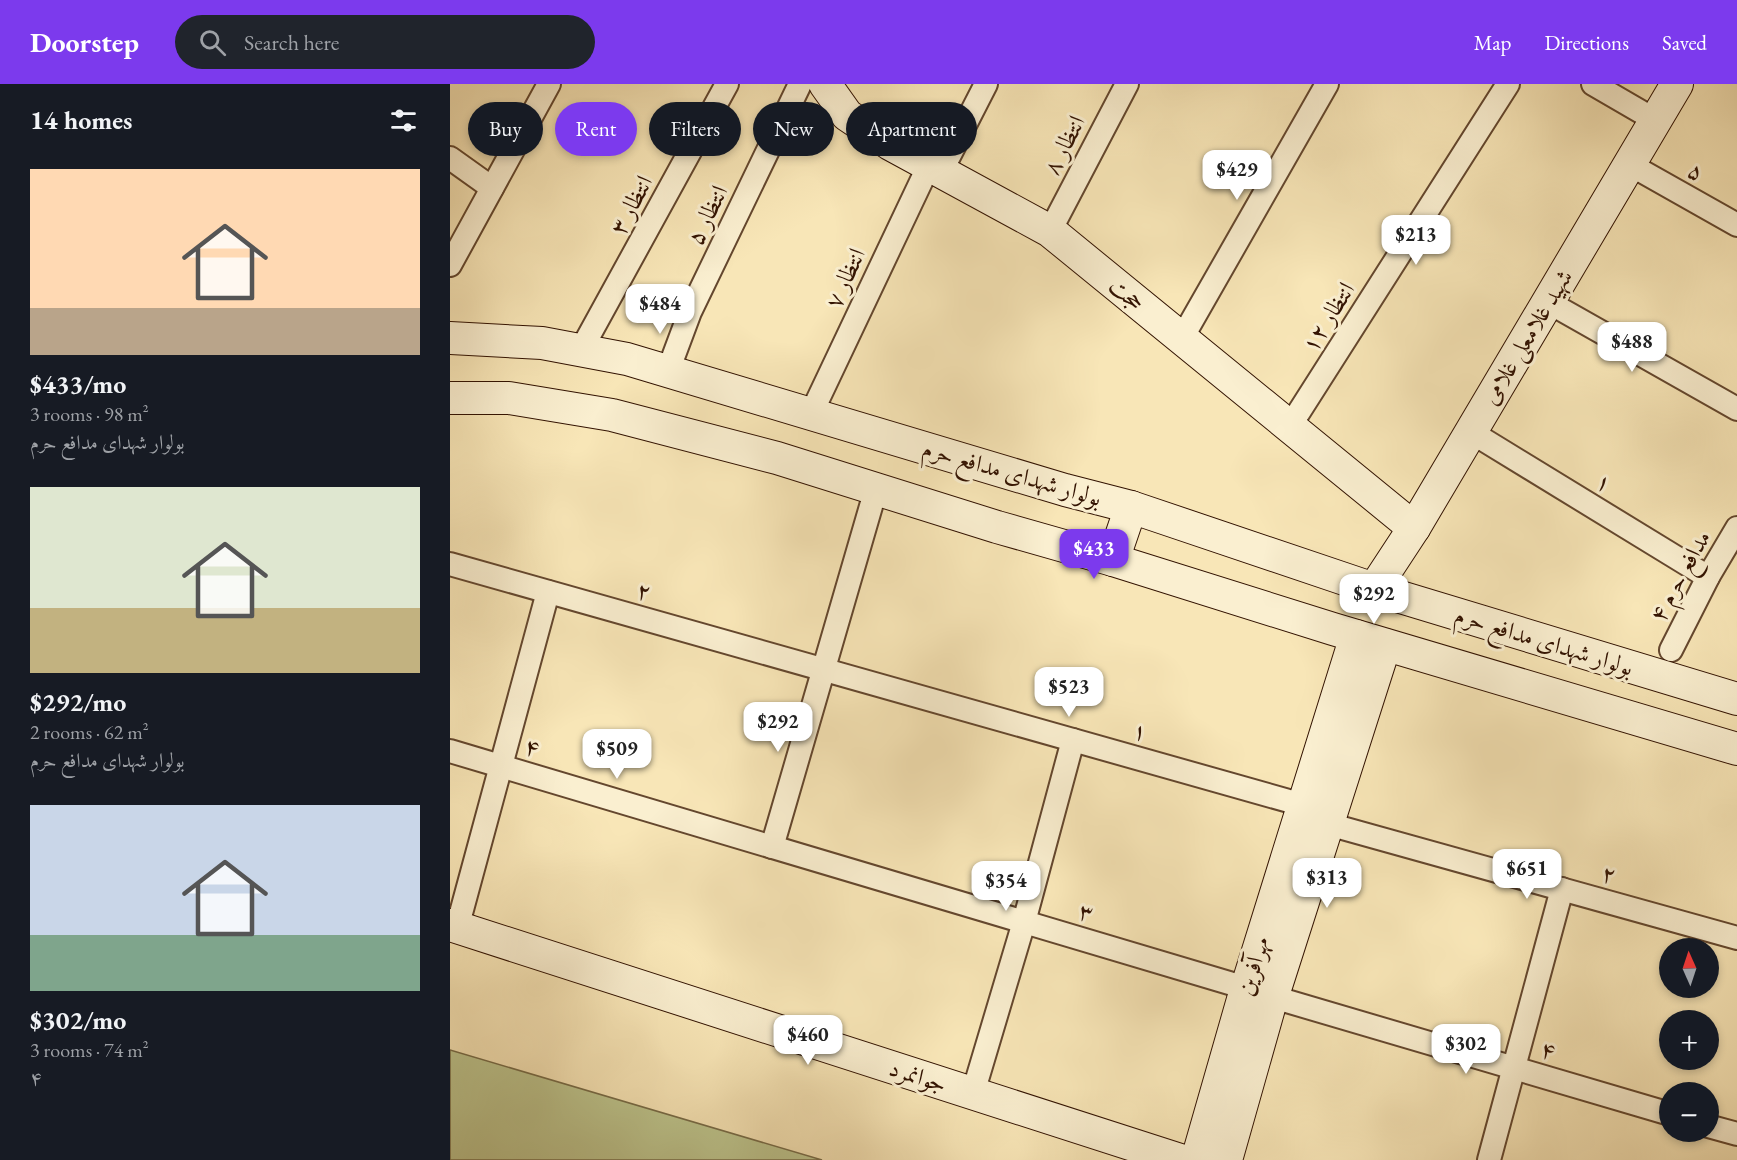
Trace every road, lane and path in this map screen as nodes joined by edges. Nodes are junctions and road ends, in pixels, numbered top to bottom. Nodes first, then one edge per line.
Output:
1 (549, 84) edge
2 (726, 84) edge
3 (800, 84) edge
4 (825, 84) edge
5 (986, 84) edge
6 (1127, 84) edge
7 (1327, 84) edge
8 (1508, 84) edge
9 (1593, 84) edge
10 (1677, 84) edge
11 (1655, 120) junction
12 (450, 158) edge
13 (1629, 164) junction
14 (935, 169) junction
15 (492, 188) junction
16 (1737, 225) edge
17 (1050, 231) junction
18 (450, 265) edge
19 (1548, 302) junction
20 (450, 338) edge
21 (1182, 338) junction
22 (581, 350) junction
23 (668, 371) junction
24 (450, 398) edge
25 (488, 398) junction
26 (1737, 409) edge
27 (811, 414) junction
28 (450, 418) edge
29 (1290, 426) junction
30 (1471, 432) junction
31 (876, 489) junction
32 (1131, 507) junction
33 (1414, 528) junction
34 (1737, 528) edge
35 (1113, 560) junction
36 (1729, 562) edge
37 (450, 564) edge
38 (1708, 578) junction
39 (1374, 589) junction
40 (548, 592) junction
41 (1368, 649) junction
42 (1671, 650) dead end
43 (824, 670) junction
44 (1737, 699) edge
45 (1073, 740) junction
46 (1737, 749) edge
47 (450, 751) edge
48 (501, 766) junction
49 (1303, 805) junction
50 (1328, 824) junction
51 (772, 847) junction
52 (1562, 889) junction
53 (1024, 922) junction
54 (453, 926) edge
55 (1737, 938) edge
56 (1260, 993) junction
57 (1514, 1068) junction
58 (973, 1094) junction
59 (1659, 1111) edge
60 (1719, 1129) edge
61 (1735, 1134) edge
62 (1180, 1160) edge
63 (1197, 1160) edge
64 (1226, 1160) edge
65 (1489, 1160) edge

1 - 15 street
2 - 22 street, انتظار ۳
3 - 23 street, انتظار ۵
4 - 14 street, حجت
5 - 14 street, انتظار ۷
6 - 17 street, انتظار ۸
7 - 21 street
8 - 29 street, انتظار ۱۲
9 - 11 street
10 - 11 street, شهید غلامعلی غلامی
11 - 13 street, شهید غلامعلی غلامی
12 - 15 street
13 - 16 street, ۵
13 - 19 street, شهید غلامعلی غلامی
14 - 17 street, حجت
14 - 27 street, انتظار ۷
15 - 18 street
17 - 21 street, حجت
19 - 26 street
19 - 30 street, شهید غلامعلی غلامی
20 - 22 street, بولوار شهدای مدافع حرم
21 - 29 street, حجت
22 - 23 street, بولوار شهدای مدافع حرم
23 - 27 street, بولوار شهدای مدافع حرم
24 - 25 street, بولوار شهدای مدافع حرم
25 - 28 street
25 - 31 street, بولوار شهدای مدافع حرم
27 - 32 street, بولوار شهدای مدافع حرم
29 - 33 street, حجت
30 - 33 street, شهید غلامعلی غلامی
30 - 38 street, ۱
31 - 35 street, بولوار شهدای مدافع حرم
31 - 43 street
32 - 35 street
32 - 39 street, بولوار شهدای مدافع حرم
33 - 39 street, شهید غلامعلی غلامی
34 - 36 street, مدافع حرم ۴
35 - 41 street, بولوار شهدای مدافع حرم
36 - 38 street, مدافع حرم ۴
37 - 40 street, ۲
38 - 42 street, مدافع حرم ۴
39 - 44 street, بولوار شهدای مدافع حرم
40 - 43 street, ۲
40 - 48 street
41 - 46 street, بولوار شهدای مدافع حرم
41 - 49 street, مهرآفرین
41 - 50 street, مهرآفرین
43 - 45 street, ۱
43 - 51 street
45 - 49 street, ۱
45 - 53 street
47 - 48 street, ۴
48 - 51 street, ۴
48 - 54 street
49 - 56 street, مهرآفرین
50 - 52 street, ۲
50 - 56 street, مهرآفرین
51 - 53 street, ۳
52 - 55 street, ۲
52 - 57 street
53 - 56 street, ۳
53 - 58 street
54 - 58 street, جوانمرد
56 - 57 street, ۴
56 - 63 street, مهرآفرین
56 - 64 street, مهرآفرین
57 - 59 street, ۴
57 - 65 street
58 - 62 street, جوانمرد
60 - 61 street

